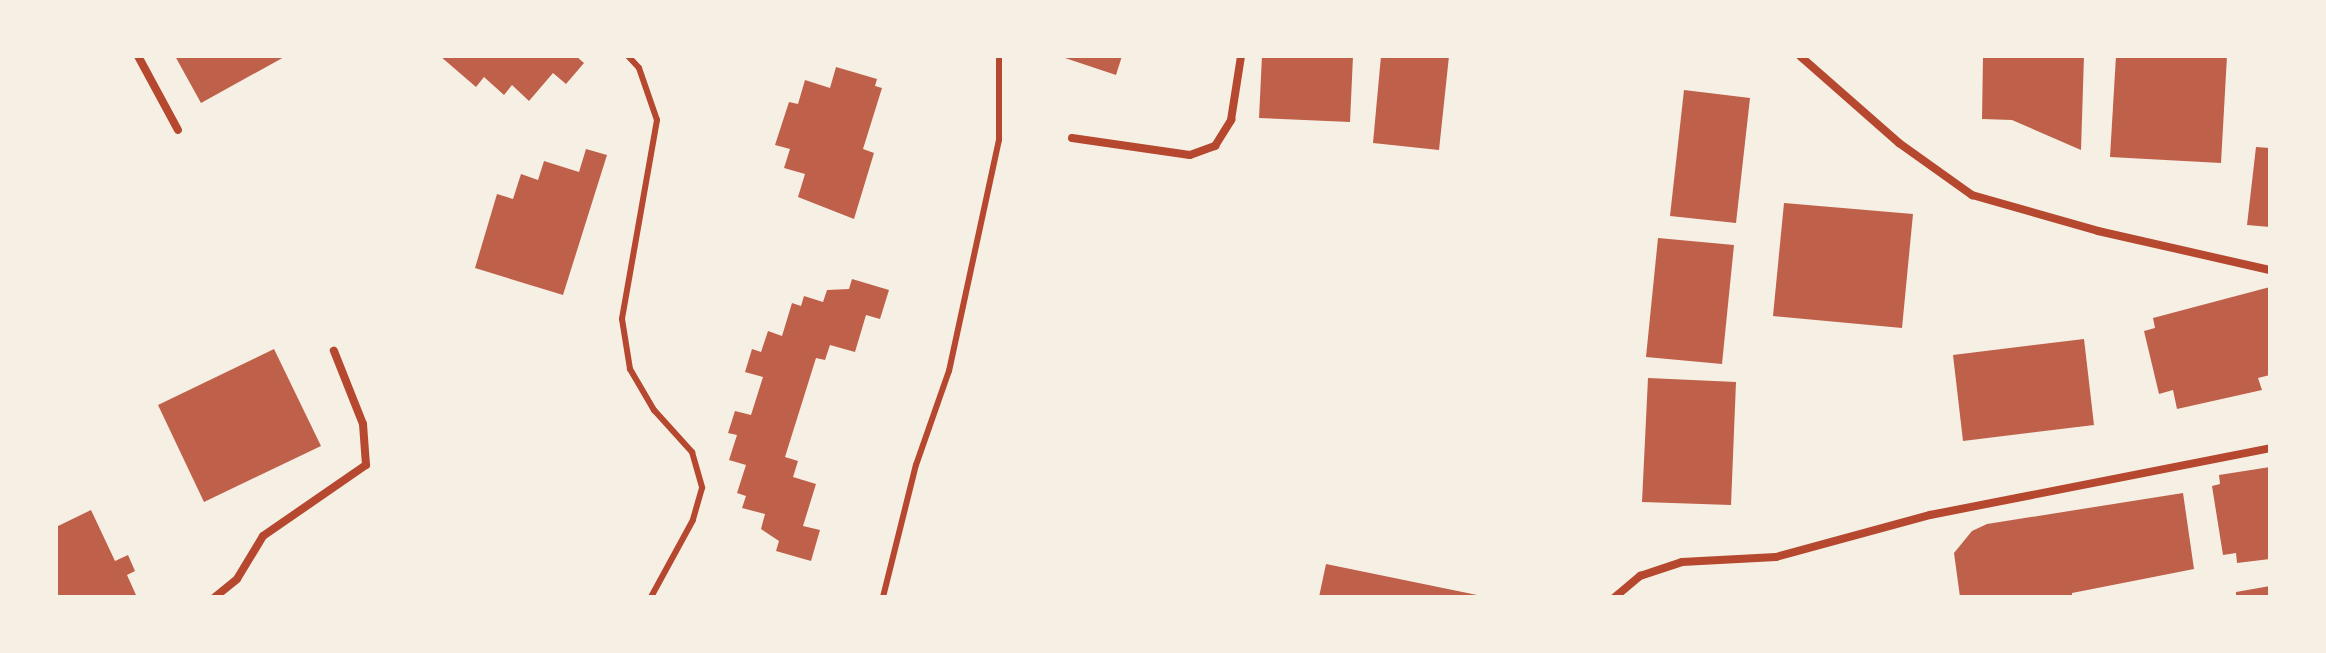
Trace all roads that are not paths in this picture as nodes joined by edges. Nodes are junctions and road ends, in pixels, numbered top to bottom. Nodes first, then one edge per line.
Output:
1 (138, 56) edge
2 (628, 56) edge
3 (999, 56) edge
4 (1241, 56) edge
5 (1800, 56) edge
6 (178, 130) dead end
7 (1072, 138) dead end
8 (2270, 270) edge
9 (334, 351) dead end
10 (2270, 448) edge
11 (215, 597) edge
12 (651, 597) edge
13 (883, 597) edge
14 (1615, 597) edge

1 - 6 street
2 - 12 lane
3 - 13 lane
4 - 7 street
5 - 8 street
9 - 11 street
10 - 14 street

